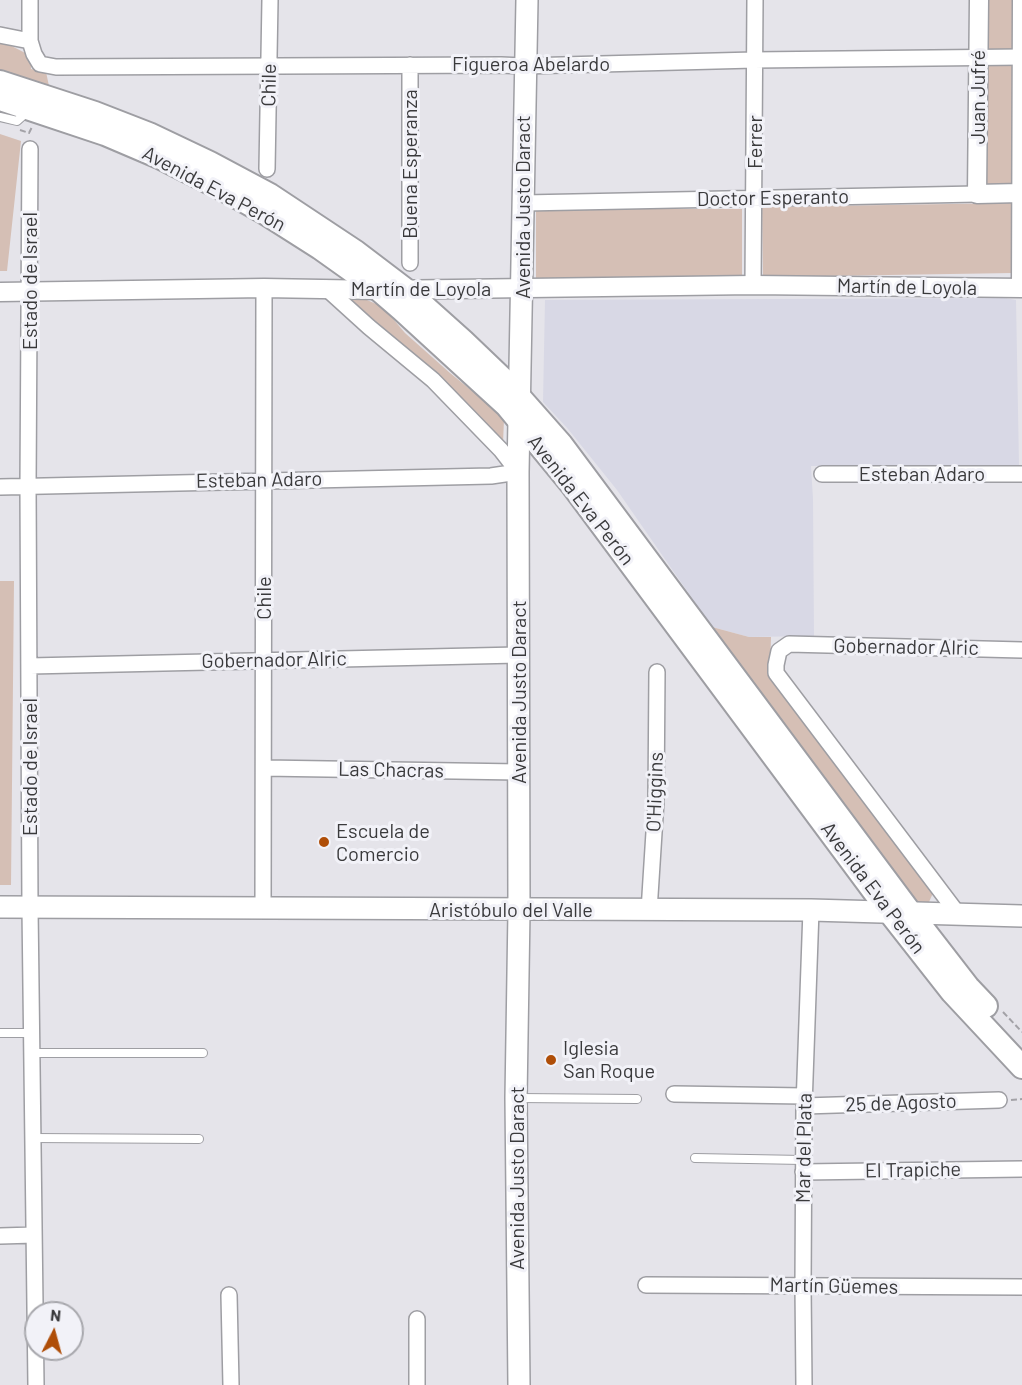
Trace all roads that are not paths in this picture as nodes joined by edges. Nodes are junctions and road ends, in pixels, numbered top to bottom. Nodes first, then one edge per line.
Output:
1 (30, 0) edge
2 (270, 0) edge
3 (527, 0) edge
4 (755, 0) edge
5 (979, 0) edge
6 (1022, 0) edge
7 (0, 34) edge
8 (30, 41) junction
9 (978, 57) junction
10 (1021, 57) edge
11 (754, 60) junction
12 (410, 65) junction
13 (269, 66) junction
14 (524, 66) junction
15 (0, 82) edge
16 (0, 99) edge
17 (31, 108) junction
18 (0, 117) edge
19 (30, 149) dead end
20 (267, 170) dead end
21 (1021, 193) edge
22 (977, 194) junction
23 (755, 198) junction
24 (524, 203) junction
25 (410, 263) dead end
26 (753, 285) junction
27 (264, 288) junction
28 (326, 288) junction
29 (523, 288) junction
30 (1022, 289) edge
31 (379, 290) junction
32 (406, 290) junction
33 (30, 291) junction
34 (0, 292) edge
35 (521, 411) junction
36 (518, 472) junction
37 (822, 474) dead end
38 (1022, 474) edge
39 (263, 480) junction
40 (28, 486) junction
41 (0, 487) edge
42 (1022, 650) edge
43 (518, 655) junction
44 (264, 659) junction
45 (30, 666) junction
46 (657, 672) dead end
47 (264, 768) junction
48 (519, 772) junction
49 (0, 907) edge
50 (30, 908) junction
51 (263, 908) junction
52 (811, 910) junction
53 (519, 911) junction
54 (649, 911) junction
55 (900, 913) junction
56 (958, 914) junction
57 (1022, 916) edge
58 (32, 1033) junction
59 (0, 1034) edge
60 (1022, 1045) edge
61 (32, 1053) junction
62 (202, 1053) dead end
63 (1022, 1067) edge
64 (674, 1094) dead end
65 (516, 1098) junction
66 (638, 1099) dead end
67 (999, 1100) dead end
68 (804, 1101) junction
69 (33, 1138) junction
70 (199, 1139) dead end
71 (694, 1158) dead end
72 (803, 1166) junction
73 (1022, 1169) edge
74 (34, 1235) junction
75 (0, 1236) edge
76 (646, 1285) dead end
77 (803, 1286) junction
78 (1022, 1287) edge
79 (229, 1295) dead end
80 (417, 1319) dead end
81 (36, 1385) edge
82 (231, 1385) edge
83 (417, 1385) edge
84 (519, 1385) edge
85 (804, 1385) edge

1 - 8 street
2 - 13 street, Chile
3 - 14 main road, Avenida Justo Daract
4 - 11 street, Ferrer
5 - 9 street, Juan Jufré
6 - 10 street
7 - 8 street
8 - 13 street, Figueroa Abelardo
9 - 10 street, Figueroa Abelardo
9 - 11 street, Figueroa Abelardo
9 - 22 street, Juan Jufré
10 - 21 street
11 - 14 street, Figueroa Abelardo
11 - 23 street, Ferrer
12 - 13 street, Figueroa Abelardo
12 - 14 street, Figueroa Abelardo
12 - 25 street, Buena Esperanza
13 - 20 street, Chile
14 - 24 main road, Avenida Justo Daract
15 - 32 main road, Avenida Eva Perón
16 - 17 main road, Avenida Eva Perón
17 - 18 lane
17 - 31 main road, Avenida Eva Perón
19 - 33 street, Estado de Israel
21 - 22 street, Doctor Esperanto
21 - 30 street
22 - 23 street, Doctor Esperanto
23 - 24 street, Doctor Esperanto
23 - 26 street, Ferrer
24 - 29 main road, Avenida Justo Daract
26 - 29 street, Martín de Loyola
26 - 30 street, Martín de Loyola
27 - 28 street, Martín de Loyola
27 - 33 street, Martín de Loyola
27 - 39 street, Chile
28 - 31 street, Martín de Loyola
28 - 36 street, Avenida Eva Perón
29 - 32 street, Martín de Loyola
29 - 35 main road, Avenida Justo Daract
31 - 32 street, Martín de Loyola
31 - 35 main road, Avenida Eva Perón
32 - 35 main road, Avenida Eva Perón
33 - 34 street, Martín de Loyola
33 - 40 street, Estado de Israel
35 - 36 main road, Avenida Justo Daract
35 - 55 main road, Avenida Eva Perón
36 - 39 street, Esteban Adaro
36 - 43 main road, Avenida Justo Daract
37 - 38 street, Esteban Adaro
39 - 40 street, Esteban Adaro
39 - 44 street, Chile
40 - 41 street, Esteban Adaro
40 - 45 street, Estado de Israel
42 - 56 street, Gobernador Alric
43 - 44 street, Gobernador Alric
43 - 48 main road, Avenida Justo Daract
44 - 45 street, Gobernador Alric
44 - 47 street, Chile
45 - 50 street, Estado de Israel
46 - 54 street, O'Higgins
47 - 48 street, Las Chacras
47 - 51 street, Chile
48 - 53 main road, Avenida Justo Daract
49 - 50 main road, Aristóbulo del Valle
50 - 51 main road, Aristóbulo del Valle
50 - 58 street, Estado de Israel
51 - 53 main road, Aristóbulo del Valle
52 - 54 main road, Aristóbulo del Valle
52 - 55 main road, Aristóbulo del Valle
52 - 68 street, Mar del Plata
53 - 54 main road, Aristóbulo del Valle
53 - 65 main road, Avenida Justo Daract
55 - 56 main road, Aristóbulo del Valle
55 - 60 main road, Avenida Eva Perón
55 - 63 main road, Avenida Eva Perón
56 - 57 main road, Aristóbulo del Valle
58 - 59 lane
58 - 61 street, Estado de Israel
61 - 62 lane
61 - 69 street, Estado de Israel
64 - 68 street, 25 de Agosto
65 - 66 lane
65 - 84 main road, Avenida Justo Daract
67 - 68 street, 25 de Agosto
68 - 72 street, Mar del Plata
69 - 70 lane
69 - 74 street, Estado de Israel
71 - 72 lane
72 - 73 street, El Trapiche
72 - 77 street, Mar del Plata
74 - 75 street
74 - 81 street, Estado de Israel
76 - 77 street, Martín Güemes
77 - 78 street, Martín Güemes
77 - 85 street, Mar del Plata
79 - 82 street
80 - 83 street

